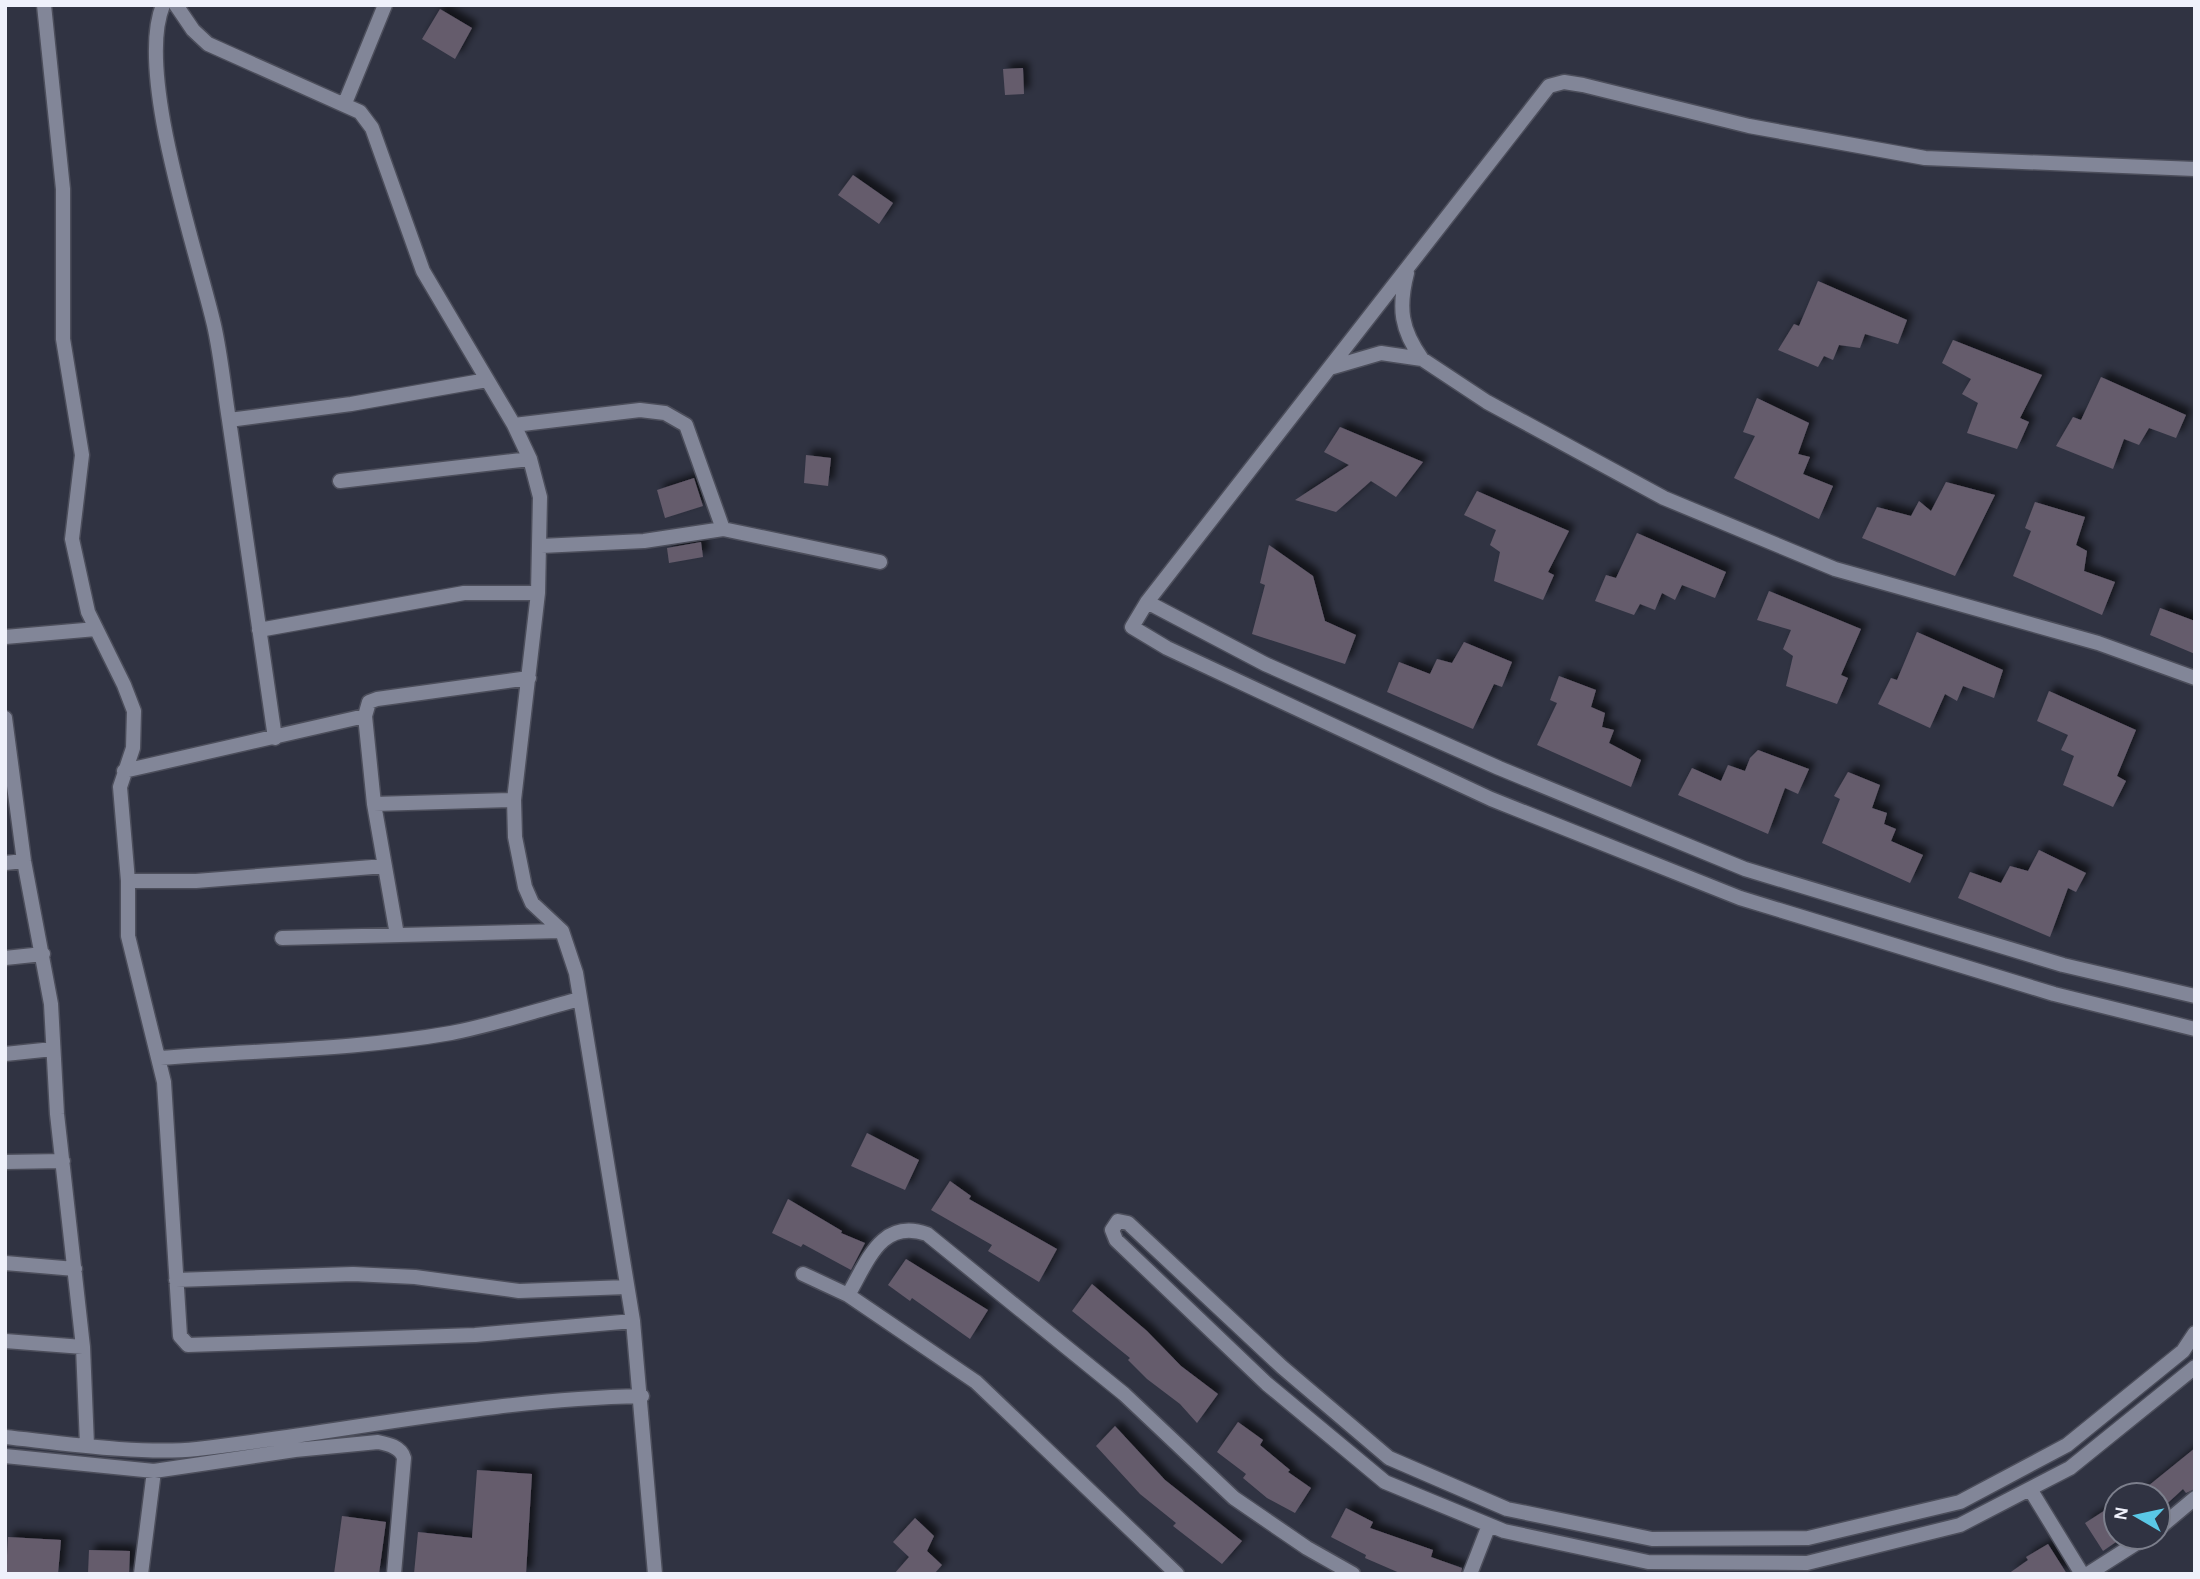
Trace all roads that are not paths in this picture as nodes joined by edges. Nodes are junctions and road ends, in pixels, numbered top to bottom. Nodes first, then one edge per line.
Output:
1 (44, 5) edge
2 (163, 5) edge
3 (176, 5) edge
4 (385, 5) edge
5 (345, 103) junction
6 (2195, 169) edge
7 (1409, 265) junction
8 (1422, 359) junction
9 (1332, 368) junction
10 (487, 380) junction
11 (229, 420) junction
12 (514, 425) junction
13 (530, 459) junction
14 (340, 481) dead end
15 (723, 529) junction
16 (541, 546) junction
17 (880, 562) dead end
18 (538, 593) junction
19 (1147, 602) junction
20 (96, 629) junction
21 (260, 630) junction
22 (5, 637) edge
23 (529, 678) junction
24 (2195, 678) edge
25 (365, 716) junction
26 (5, 718) edge
27 (275, 738) junction
28 (7, 762) edge
29 (124, 771) junction
30 (514, 800) junction
31 (374, 804) junction
32 (24, 861) junction
33 (5, 863) edge
34 (385, 866) junction
35 (128, 881) junction
36 (562, 931) junction
37 (397, 935) junction
38 (282, 938) dead end
39 (43, 954) junction
40 (5, 958) edge
41 (2195, 996) edge
42 (579, 999) junction
43 (2195, 1029) edge
44 (53, 1049) junction
45 (5, 1054) edge
46 (160, 1058) junction
47 (63, 1161) junction
48 (5, 1162) edge
49 (5, 1263) edge
50 (75, 1269) junction
51 (803, 1274) dead end
52 (176, 1280) junction
53 (627, 1287) junction
54 (848, 1295) junction
55 (633, 1321) junction
56 (2195, 1334) edge
57 (5, 1341) edge
58 (83, 1347) junction
59 (2195, 1367) edge
60 (642, 1396) junction
61 (5, 1437) edge
62 (87, 1444) junction
63 (5, 1455) edge
64 (154, 1471) junction
65 (2030, 1489) junction
66 (2195, 1498) edge
67 (2172, 1517) edge
68 (1489, 1525) junction
69 (2124, 1551) edge
70 (141, 1574) edge
71 (394, 1574) edge
72 (654, 1574) edge
73 (1177, 1574) edge
74 (1353, 1574) edge
75 (1470, 1574) edge
76 (2082, 1574) edge
77 (2088, 1574) edge

1 - 20 street
2 - 11 street
3 - 5 street
4 - 5 street
5 - 10 street
6 - 7 street
7 - 8 street
7 - 9 street
8 - 9 street
8 - 24 street
9 - 19 street
10 - 11 street
10 - 12 street
11 - 21 street
12 - 13 street
12 - 15 street
13 - 14 street
13 - 16 street
15 - 16 street
15 - 17 street
16 - 18 street
18 - 21 street
18 - 23 street
19 - 41 street
19 - 43 street
20 - 22 street
20 - 29 street
21 - 27 street
23 - 25 street
23 - 30 street
25 - 27 street
25 - 31 street
26 - 28 street
27 - 29 street
28 - 32 street
29 - 35 street
30 - 31 street
30 - 36 street
31 - 34 street
32 - 33 street
32 - 39 street
34 - 35 street
34 - 37 street
35 - 46 street
36 - 37 street
36 - 42 street
37 - 38 street
39 - 40 street
39 - 44 street
42 - 46 street
42 - 53 street
44 - 45 street
44 - 47 street
46 - 52 street
47 - 48 street
47 - 50 street
49 - 50 street
50 - 58 street
51 - 54 street
52 - 53 street
52 - 55 street
53 - 55 street
54 - 73 street
54 - 74 street
55 - 60 street
56 - 68 street
57 - 58 street
58 - 62 street
59 - 65 street
60 - 62 street
60 - 72 street
61 - 62 street
63 - 64 street
64 - 70 street
64 - 71 street
65 - 68 street
65 - 76 street
66 - 67 street
68 - 75 street
69 - 77 street

